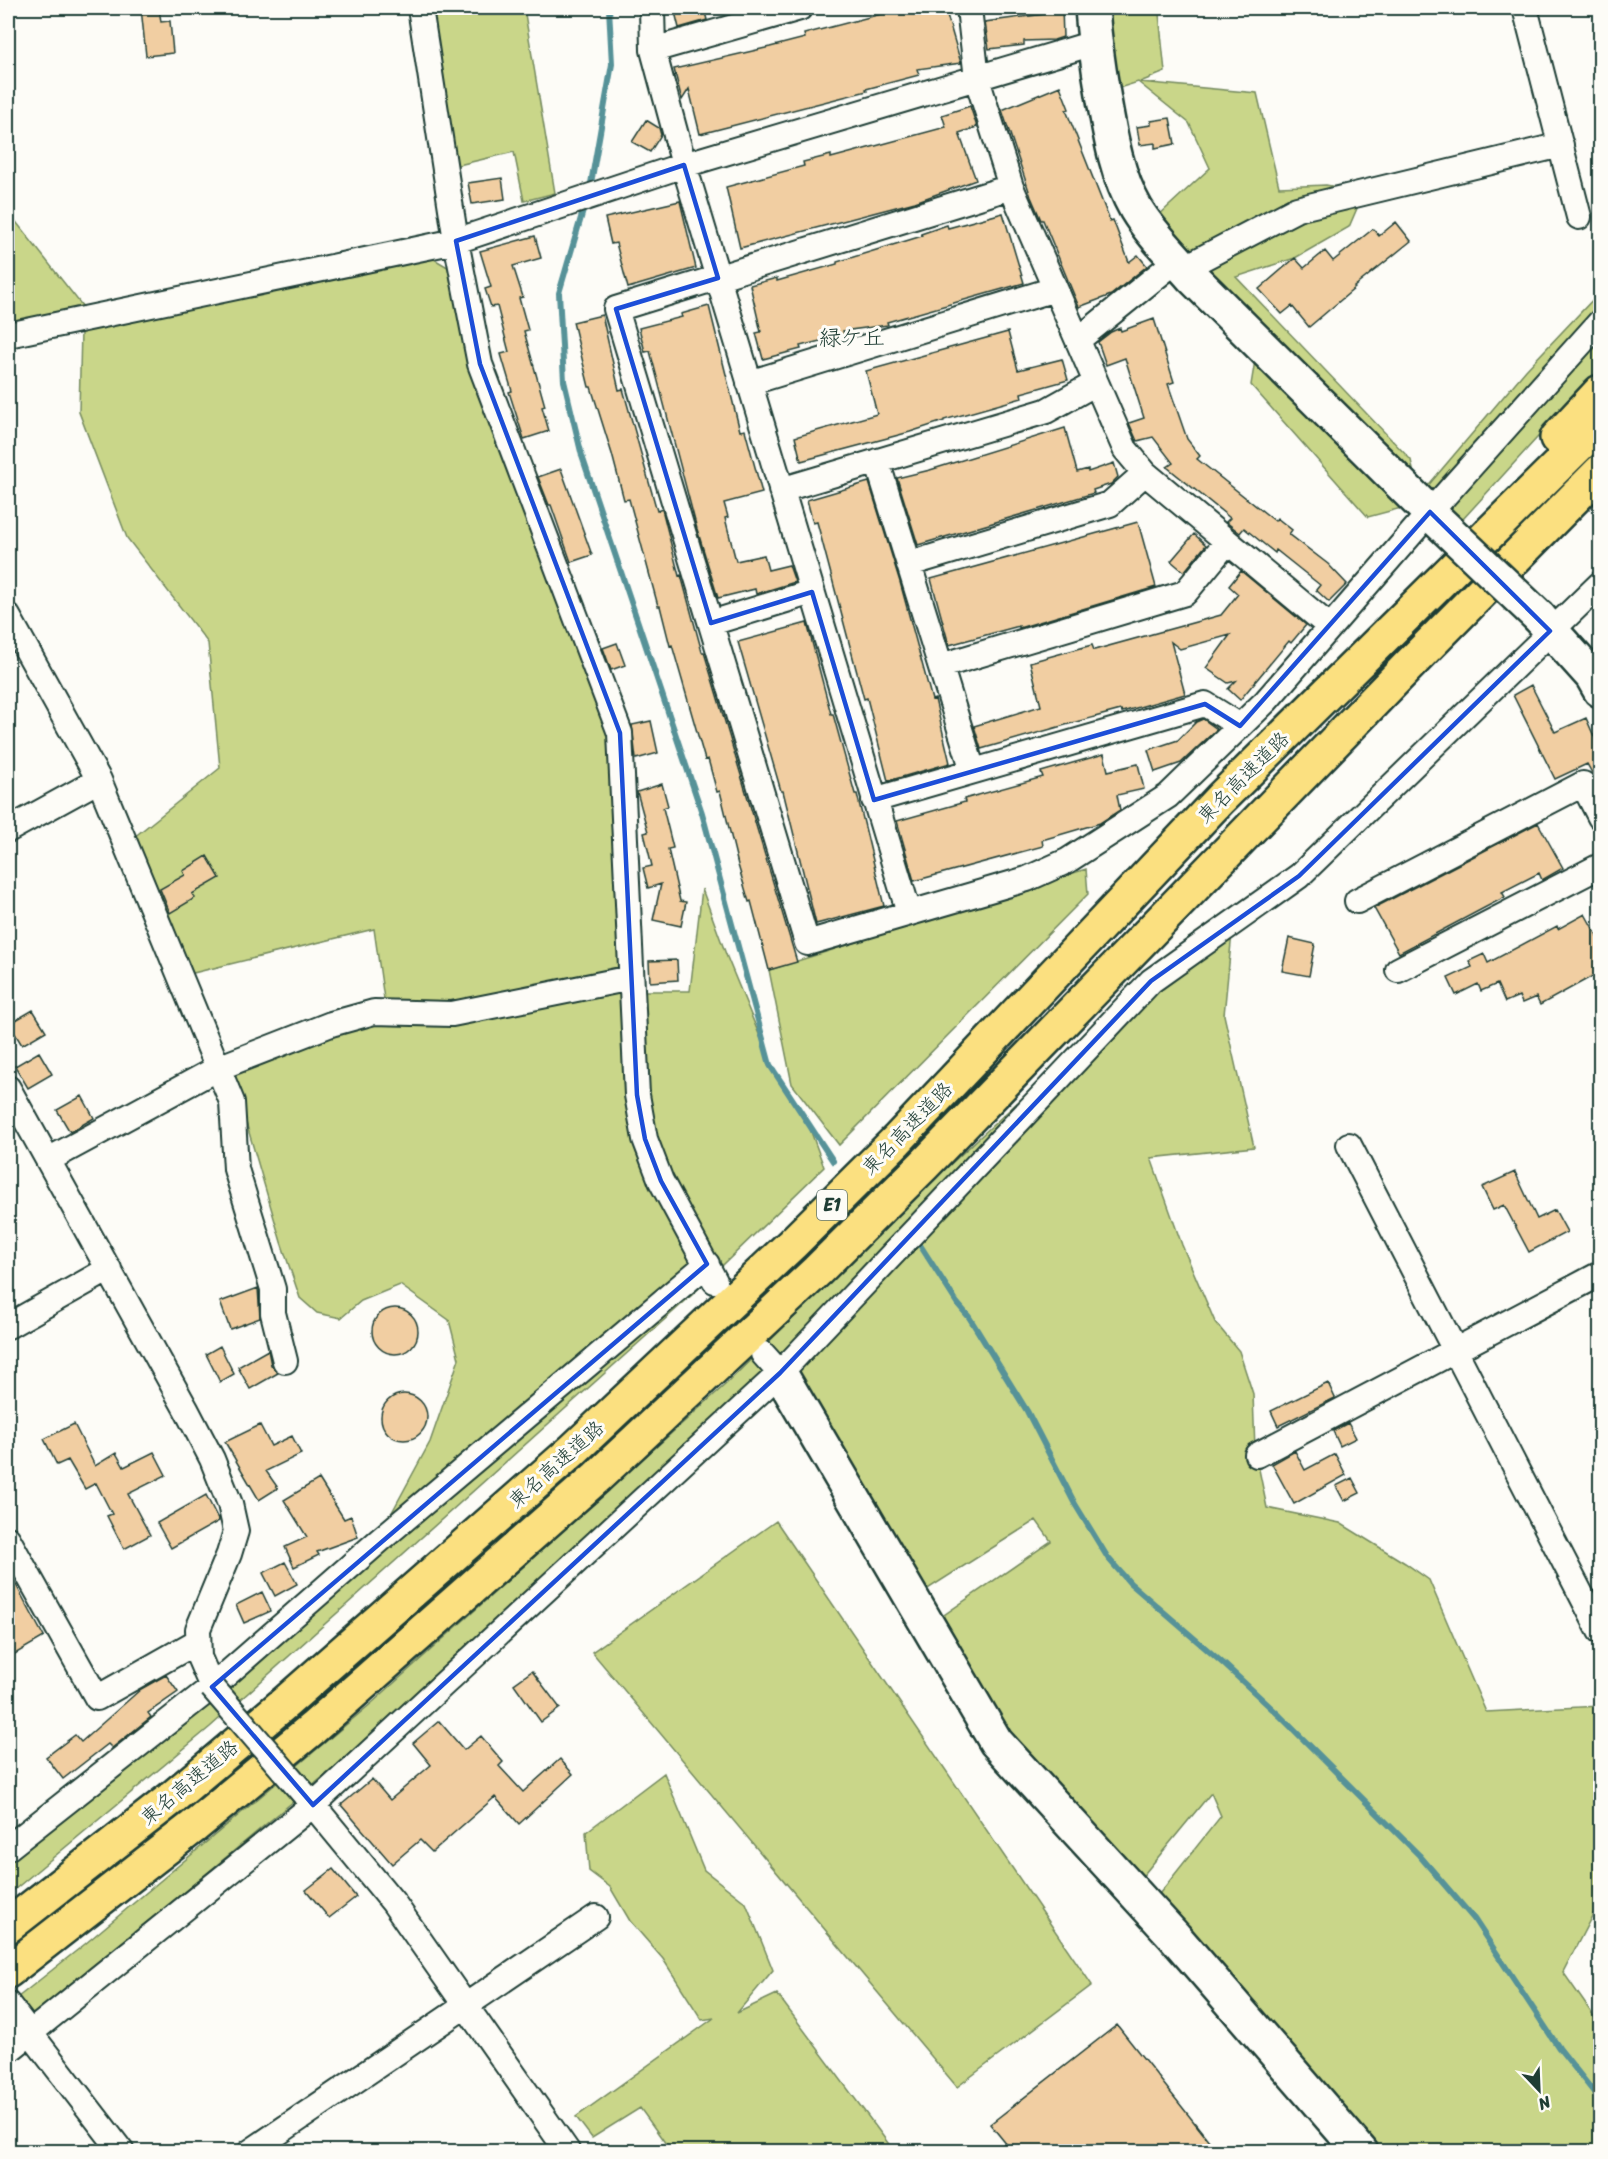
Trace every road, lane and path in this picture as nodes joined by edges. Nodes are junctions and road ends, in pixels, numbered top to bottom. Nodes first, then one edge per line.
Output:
1 (420, 8) edge
2 (652, 8) edge
3 (800, 8) edge
4 (969, 8) edge
5 (1092, 8) edge
6 (1525, 8) edge
7 (1094, 44) junction
8 (653, 50) junction
9 (977, 79) junction
10 (1561, 145) junction
11 (684, 165) junction
12 (1011, 186) junction
13 (1579, 217) dead end
14 (456, 241) junction
15 (1180, 264) junction
16 (718, 278) junction
17 (1055, 289) junction
18 (1600, 322) edge
19 (8, 335) edge
20 (1078, 340) junction
21 (749, 383) junction
22 (1096, 383) junction
23 (1600, 392) edge
24 (1600, 424) edge
25 (877, 461) junction
26 (1600, 472) edge
27 (1145, 473) junction
28 (782, 490) junction
29 (1434, 516) junction
30 (1227, 542) junction
31 (909, 564) junction
32 (1600, 584) edge
33 (812, 592) junction
34 (8, 616) edge
35 (711, 623) junction
36 (1545, 624) junction
37 (1330, 627) junction
38 (941, 666) junction
39 (1600, 690) edge
40 (1240, 726) junction
41 (973, 771) junction
42 (99, 780) junction
43 (1220, 799) junction
44 (874, 800) junction
45 (1600, 817) edge
46 (8, 830) edge
47 (1600, 866) edge
48 (1357, 901) dead end
49 (909, 913) junction
50 (1398, 970) dead end
51 (631, 978) junction
52 (218, 1068) junction
53 (8, 1088) edge
54 (1349, 1145) dead end
55 (48, 1160) junction
56 (109, 1269) junction
57 (1600, 1274) edge
58 (8, 1326) edge
59 (1455, 1351) junction
60 (285, 1361) dead end
61 (772, 1363) junction
62 (1257, 1455) dead end
63 (8, 1539) edge
64 (1600, 1631) edge
65 (198, 1641) junction
66 (212, 1687) junction
67 (309, 1799) junction
68 (8, 1848) edge
69 (596, 1917) dead end
70 (8, 1926) edge
71 (8, 1971) edge
72 (8, 2004) edge
73 (466, 2005) junction
74 (27, 2029) junction
75 (8, 2051) edge
76 (122, 2151) edge
77 (250, 2151) edge
78 (568, 2151) edge
79 (1361, 2151) edge

1 - 14 street
2 - 8 street
3 - 8 street
4 - 9 street
5 - 7 street
6 - 10 street
7 - 9 street
7 - 15 street
8 - 11 street
9 - 11 street
9 - 12 street
10 - 13 street
10 - 15 street
11 - 14 street
11 - 16 street
12 - 16 street
12 - 17 street
14 - 19 street
14 - 51 street
15 - 20 street
15 - 29 street
16 - 21 street
16 - 35 street
17 - 20 street
17 - 21 street
18 - 29 street
20 - 22 street
21 - 28 street
22 - 25 street
22 - 27 street
23 - 43 highway
24 - 43 highway, 東名高速道路 / E1
25 - 28 street
25 - 31 street
26 - 71 highway, 東名高速道路 / E1
27 - 30 street
27 - 31 street
28 - 33 street
29 - 36 street, bridge
29 - 37 street
30 - 37 street
30 - 38 street
31 - 38 street
32 - 36 street
33 - 35 street
33 - 44 street
34 - 42 street
35 - 49 street
36 - 39 street
36 - 61 street
37 - 40 street
38 - 41 street
40 - 41 street
40 - 49 street
41 - 44 street
42 - 46 street
42 - 52 street
43 - 70 highway, 東名高速道路 / E1
44 - 49 street
45 - 48 street
47 - 50 street
51 - 52 street
51 - 66 street
52 - 55 street
52 - 60 street
53 - 55 street
54 - 59 street
55 - 56 street
56 - 58 street
56 - 65 street
57 - 59 street
59 - 62 street
59 - 64 street
61 - 67 street
61 - 79 street
63 - 65 street
65 - 66 street
66 - 67 street, bridge
66 - 68 street
67 - 73 street
67 - 74 street
69 - 73 street
72 - 74 street
73 - 77 street
73 - 78 street
74 - 75 street
74 - 76 street

